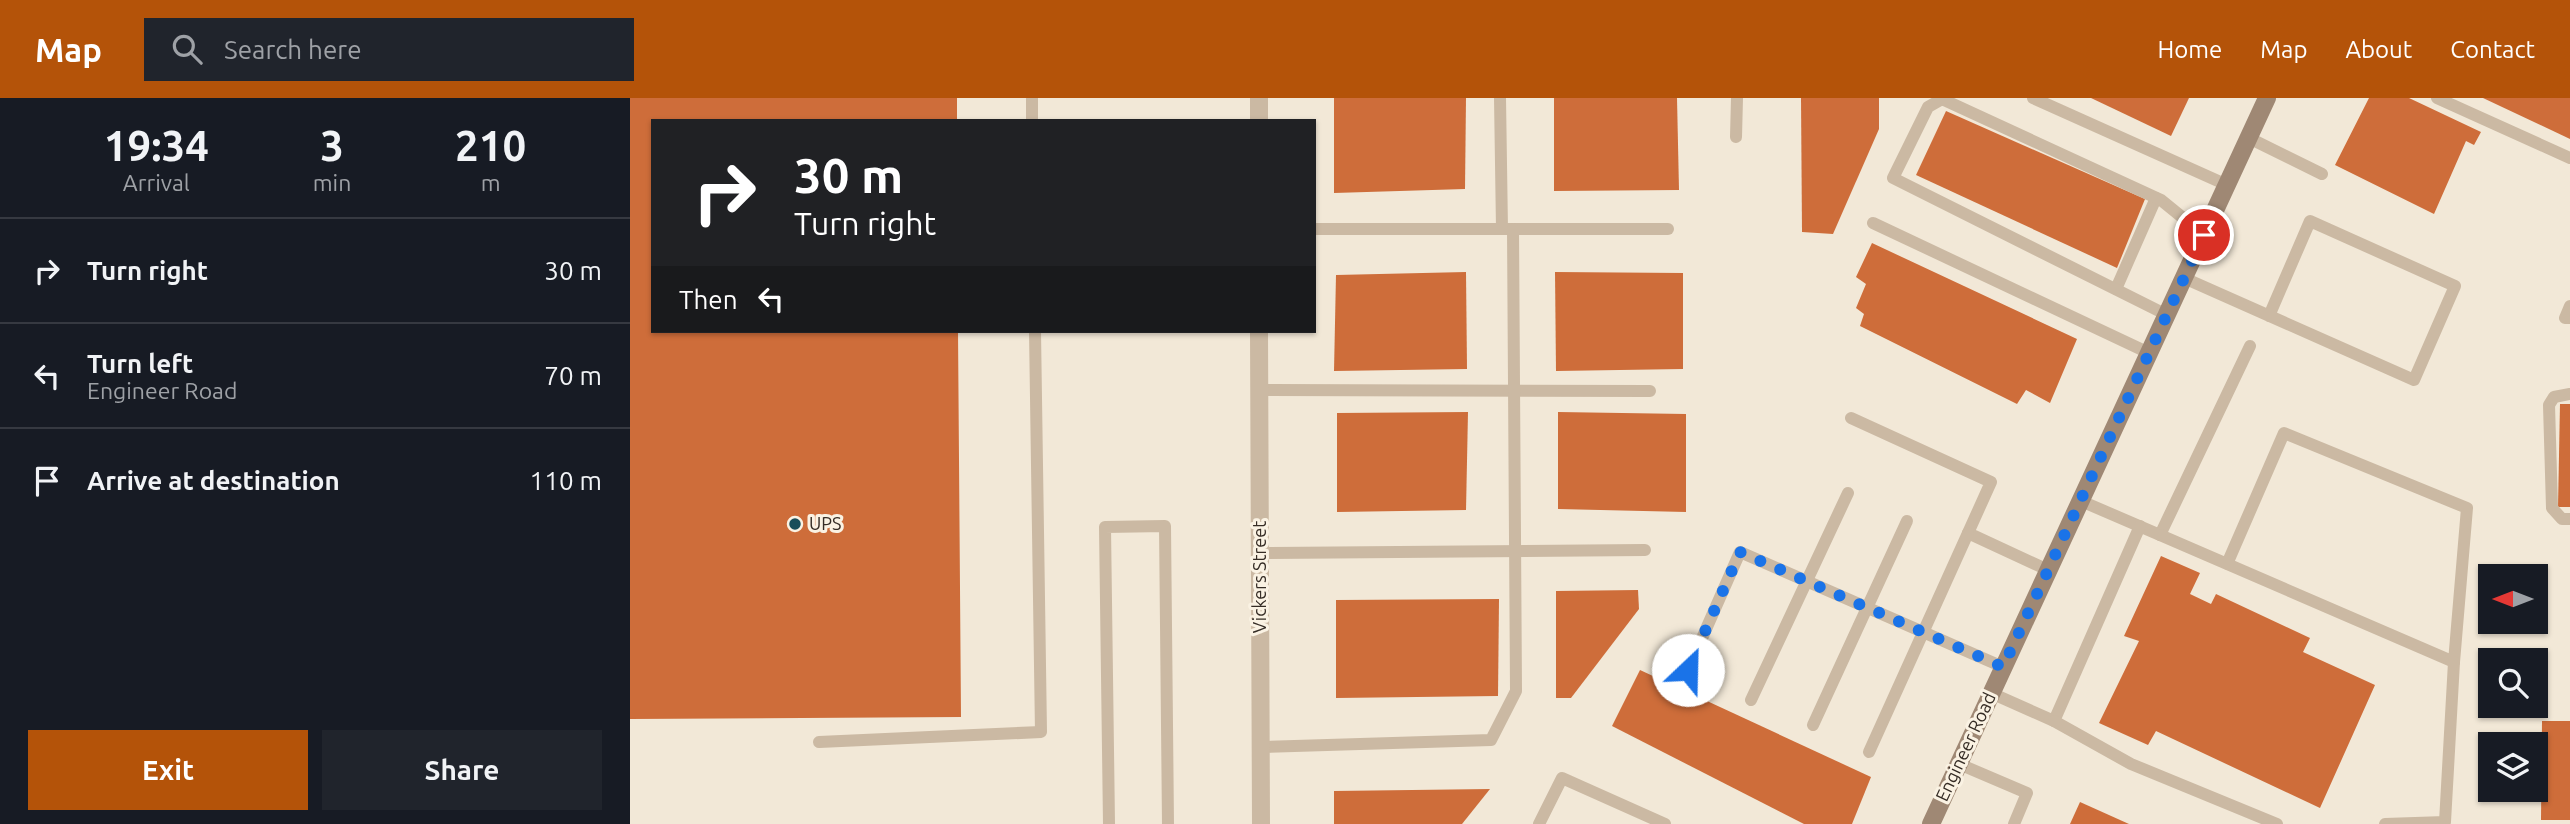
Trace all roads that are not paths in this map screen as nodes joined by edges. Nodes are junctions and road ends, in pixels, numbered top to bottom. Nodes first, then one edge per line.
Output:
1 (1032, 98) edge
2 (1259, 98) edge
3 (1500, 98) edge
4 (1737, 98) edge
5 (2033, 98) edge
6 (2267, 98) edge
7 (2437, 98) edge
8 (1032, 119) edge
9 (1259, 119) edge
10 (1737, 137) dead end
11 (2249, 138) junction
12 (2570, 158) edge
13 (2322, 174) dead end
14 (2227, 185) junction
15 (2156, 198) junction
16 (1873, 223) dead end
17 (1316, 229) edge
18 (1508, 229) junction
19 (1668, 229) dead end
20 (2204, 235) junction
21 (2184, 278) junction
22 (2116, 289) junction
23 (2570, 306) edge
24 (2167, 315) junction
25 (2269, 316) junction
26 (2570, 318) edge
27 (1035, 333) edge
28 (1259, 333) edge
29 (2250, 346) dead end
30 (2149, 353) junction
31 (1260, 390) junction
32 (1514, 390) junction
33 (1650, 391) dead end
34 (2570, 394) edge
35 (1851, 418) dead end
36 (1848, 493) dead end
37 (2081, 501) junction
38 (2570, 519) edge
39 (1907, 522) dead end
40 (2140, 526) junction
41 (1968, 533) junction
42 (2160, 535) junction
43 (1646, 550) dead end
44 (1515, 551) junction
45 (1260, 553) junction
46 (2227, 564) junction
47 (2048, 570) junction
48 (1807, 580) junction
49 (1868, 607) junction
50 (1924, 630) junction
51 (2454, 662) junction
52 (2003, 667) junction
53 (1688, 670) dead end
54 (1991, 693) junction
55 (1751, 700) dead end
56 (2054, 721) junction
57 (1813, 725) dead end
58 (819, 742) dead end
59 (1261, 747) junction
60 (1869, 751) dead end
61 (1959, 764) junction
62 (1109, 824) edge
63 (1168, 824) edge
64 (1261, 824) edge
65 (1539, 824) edge
66 (1665, 824) edge
67 (1931, 824) edge
68 (2014, 824) edge
69 (2277, 824) edge
70 (2385, 824) edge

1 - 8 lane
2 - 9 street
3 - 18 lane
4 - 10 lane
5 - 14 lane
6 - 11 street, Engineer Road
7 - 12 lane
11 - 13 lane
11 - 14 street, Engineer Road
14 - 20 street, Engineer Road
15 - 20 lane
15 - 22 lane
15 - 22 lane
16 - 30 lane
17 - 18 lane
18 - 19 lane
18 - 32 lane
20 - 21 street, Engineer Road
21 - 24 street, Engineer Road
21 - 25 lane
22 - 24 lane
23 - 26 lane
24 - 30 street, Engineer Road
25 - 25 lane
27 - 58 lane
28 - 31 street, Vickers Street
29 - 42 lane
30 - 37 street, Engineer Road
31 - 32 lane
31 - 45 street, Vickers Street
32 - 33 lane
32 - 44 lane
34 - 38 lane
35 - 41 lane
36 - 48 lane
37 - 40 lane
37 - 47 street, Engineer Road
39 - 49 lane
40 - 42 lane
40 - 56 lane
41 - 47 lane
41 - 50 lane
42 - 46 lane
43 - 44 lane
44 - 45 lane
44 - 59 lane
45 - 59 street, Vickers Street
46 - 51 lane
46 - 51 lane
47 - 52 street, Engineer Road
48 - 49 lane
48 - 53 lane
48 - 55 lane
49 - 50 lane
49 - 57 lane
50 - 52 lane
50 - 60 lane
51 - 70 lane
52 - 54 street, Engineer Road
54 - 56 lane
54 - 61 street, Engineer Road
56 - 69 lane
59 - 64 street, Vickers Street
61 - 67 street, Engineer Road
61 - 68 lane
62 - 63 lane
65 - 66 lane

